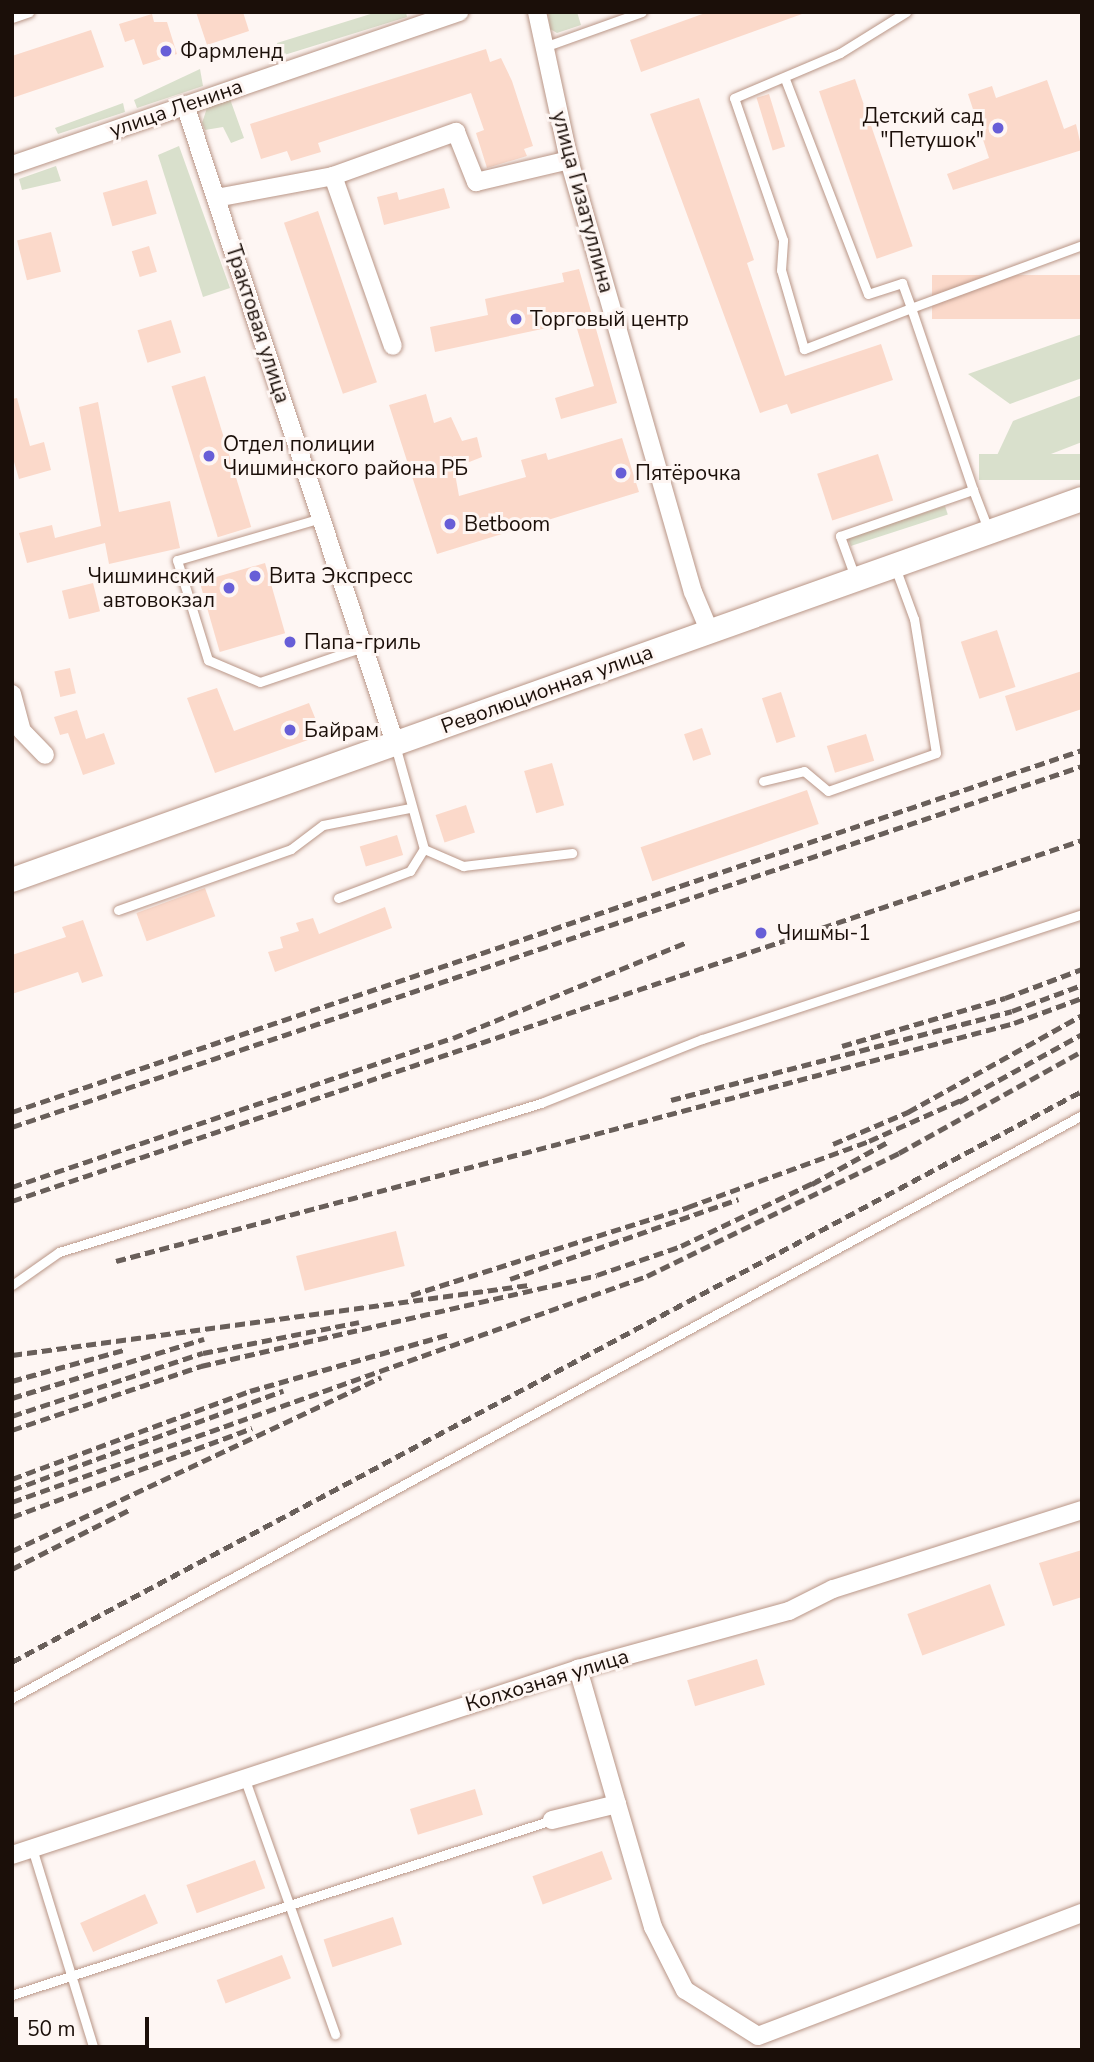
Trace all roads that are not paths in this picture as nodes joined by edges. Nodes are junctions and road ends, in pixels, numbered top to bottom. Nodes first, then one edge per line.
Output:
1 (29, 12) edge
2 (460, 12) edge
3 (537, 12) edge
4 (642, 12) edge
5 (906, 12) edge
6 (12, 18) edge
7 (544, 47) junction
8 (785, 79) junction
9 (185, 105) junction
10 (569, 160) junction
11 (12, 165) edge
12 (333, 176) junction
13 (216, 198) junction
14 (1082, 245) edge
15 (911, 308) junction
16 (394, 346) dead end
17 (973, 490) junction
18 (1082, 499) edge
19 (321, 518) junction
20 (988, 531) junction
21 (894, 565) junction
22 (855, 579) junction
23 (709, 630) junction
24 (363, 647) junction
25 (12, 694) edge
26 (395, 743) junction
27 (46, 755) dead end
28 (763, 781) dead end
29 (410, 808) junction
30 (425, 849) junction
31 (572, 853) dead end
32 (54, 864) junction
33 (12, 865) edge
34 (12, 880) edge
35 (338, 898) dead end
36 (118, 910) dead end
37 (1082, 914) edge
38 (1082, 1115) edge
39 (12, 1285) edge
40 (1082, 1510) edge
41 (578, 1669) junction
42 (12, 1698) edge
43 (244, 1777) junction
44 (617, 1804) junction
45 (552, 1820) joint
46 (32, 1848) junction
47 (12, 1855) edge
48 (290, 1905) junction
49 (1082, 1913) edge
50 (69, 1976) junction
51 (12, 1995) edge
52 (335, 2034) dead end
53 (94, 2050) edge

1 - 6 lane
2 - 9 street, улица Ленина
3 - 7 street, улица Гизатуллина
4 - 7 lane
5 - 8 lane
7 - 10 street, улица Гизатуллина
8 - 15 lane
8 - 15 lane
9 - 11 street, улица Ленина
9 - 13 street, Трактовая улица
10 - 12 street
10 - 23 street, улица Гизатуллина
12 - 13 street
12 - 16 street
13 - 19 street, Трактовая улица
14 - 15 lane
15 - 17 lane
17 - 20 lane
17 - 22 lane
18 - 20 main road, Революционная улица
19 - 24 street, Трактовая улица
19 - 24 lane
20 - 21 main road, Революционная улица
21 - 22 main road, Революционная улица
21 - 28 lane
22 - 23 main road, Революционная улица
23 - 26 main road, Революционная улица
24 - 26 street, Трактовая улица
25 - 27 street
26 - 29 lane
26 - 32 main road, Революционная улица
29 - 30 lane
29 - 36 lane
30 - 31 lane
30 - 35 lane
32 - 33 lane
32 - 34 main road, Революционная улица
37 - 39 lane
38 - 42 lane
40 - 41 street, Колхозная улица
41 - 43 street, Колхозная улица
41 - 44 street
43 - 46 street, Колхозная улица
43 - 48 lane
44 - 45 street
44 - 49 street
45 - 48 lane
46 - 47 street, Колхозная улица
46 - 50 lane
48 - 50 lane
48 - 52 lane
50 - 51 lane
50 - 53 lane

